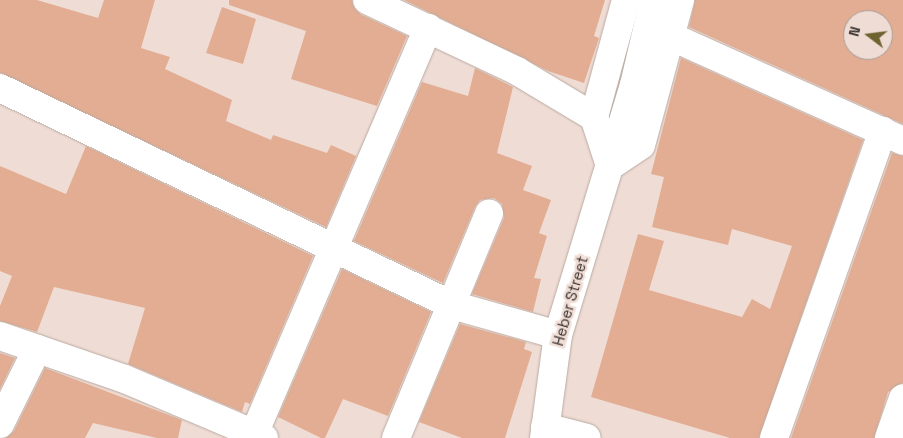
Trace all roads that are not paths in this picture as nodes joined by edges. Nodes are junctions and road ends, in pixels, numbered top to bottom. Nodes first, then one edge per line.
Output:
1 (367, 0) edge
2 (626, 0) edge
3 (654, 0) edge
4 (680, 0) edge
5 (428, 28) junction
6 (672, 37) junction
7 (0, 88) edge
8 (594, 117) junction
9 (893, 136) edge
10 (610, 166) junction
11 (489, 213) dead end
12 (336, 247) junction
13 (452, 305) junction
14 (558, 335) junction
15 (0, 336) edge
16 (37, 349) junction
17 (903, 398) edge
18 (0, 424) edge
19 (544, 433) edge
20 (259, 436) edge
21 (396, 438) edge
22 (587, 438) edge
23 (774, 438) edge
24 (889, 438) edge

1 - 5 street
2 - 8 street
3 - 10 street, Heber Street
4 - 6 street
5 - 8 street
5 - 12 street
6 - 9 street
6 - 10 street
7 - 12 street
8 - 10 street
9 - 23 street
10 - 14 street, Heber Street
11 - 13 street
12 - 13 street
12 - 20 street
13 - 14 street
13 - 21 street
14 - 19 street, Heber Street
15 - 16 street
16 - 18 street
16 - 20 street
17 - 24 street
19 - 22 street

